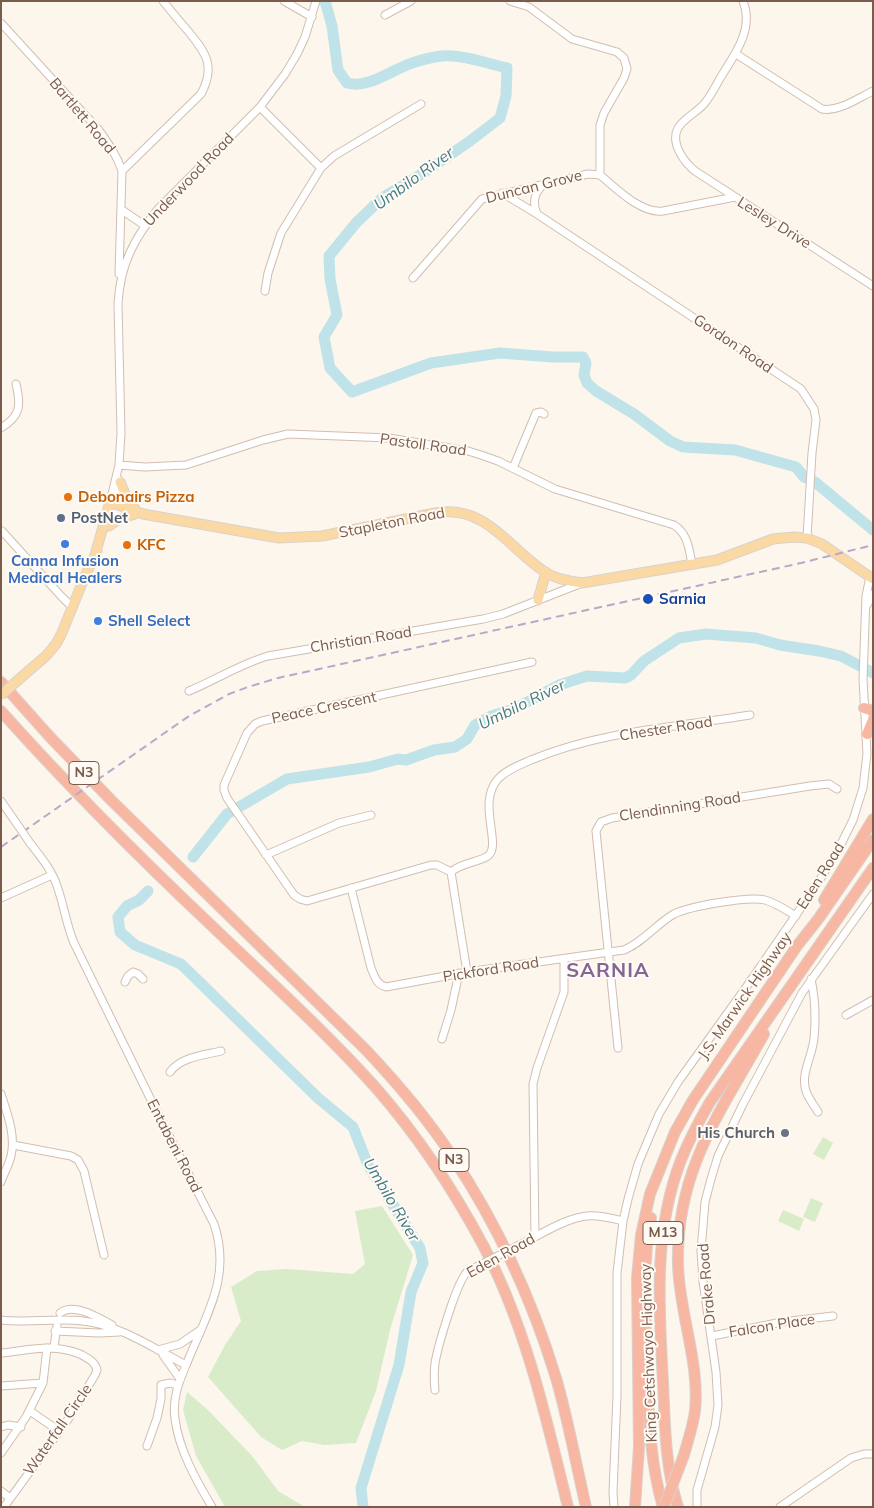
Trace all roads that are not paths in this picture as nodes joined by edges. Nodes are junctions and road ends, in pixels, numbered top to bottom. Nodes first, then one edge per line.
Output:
1 (163, 1) edge
2 (284, 1) edge
3 (316, 1) edge
4 (411, 1) edge
5 (510, 1) edge
6 (743, 1) edge
7 (385, 15) dead end
8 (312, 17) junction
9 (1, 24) edge
10 (736, 54) junction
11 (873, 91) edge
12 (421, 104) dead end
13 (260, 107) junction
14 (320, 168) junction
15 (122, 171) junction
16 (600, 175) junction
17 (547, 183) junction
18 (713, 183) junction
19 (502, 193) junction
20 (735, 197) junction
21 (712, 201) junction
22 (122, 210) junction
23 (537, 214) junction
24 (144, 225) junction
25 (413, 278) dead end
26 (119, 286) junction
27 (873, 286) edge
28 (265, 290) dead end
29 (16, 384) dead end
30 (544, 414) dead end
31 (1, 428) edge
32 (119, 468) junction
33 (513, 468) junction
34 (120, 482) junction
35 (111, 507) junction
36 (138, 513) junction
37 (109, 526) junction
38 (2, 531) edge
39 (807, 538) junction
40 (95, 555) junction
41 (692, 564) junction
42 (546, 572) junction
43 (871, 578) edge
44 (582, 583) junction
45 (873, 594) edge
46 (538, 600) junction
47 (72, 607) junction
48 (866, 608) junction
49 (532, 662) dead end
50 (1, 682) edge
51 (189, 691) dead end
52 (1, 696) edge
53 (868, 709) edge
54 (1, 711) edge
55 (750, 715) dead end
56 (873, 720) edge
57 (867, 734) junction
58 (837, 789) dead end
59 (1, 801) edge
60 (371, 814) dead end
61 (873, 819) edge
62 (873, 840) edge
63 (266, 856) junction
64 (873, 868) edge
65 (451, 872) junction
66 (52, 875) junction
67 (351, 888) junction
68 (873, 894) edge
69 (1, 898) edge
70 (796, 916) junction
71 (797, 946) junction
72 (609, 952) junction
73 (564, 959) junction
74 (463, 973) junction
75 (143, 979) dead end
76 (811, 979) junction
77 (125, 982) dead end
78 (788, 992) junction
79 (873, 1000) edge
80 (846, 1015) dead end
81 (442, 1039) dead end
82 (618, 1048) dead end
83 (221, 1050) dead end
84 (170, 1072) dead end
85 (1, 1094) edge
86 (818, 1112) dead end
87 (13, 1145) junction
88 (658, 1178) junction
89 (1, 1182) edge
90 (623, 1221) junction
91 (535, 1237) junction
92 (104, 1254) dead end
93 (60, 1313) dead end
94 (832, 1316) dead end
95 (1, 1320) edge
96 (200, 1330) junction
97 (122, 1332) junction
98 (712, 1336) junction
99 (51, 1347) junction
100 (159, 1351) junction
101 (1, 1353) edge
102 (186, 1365) junction
103 (179, 1382) junction
104 (43, 1383) junction
105 (1, 1386) edge
106 (435, 1390) dead end
107 (30, 1411) junction
108 (1, 1427) edge
109 (21, 1427) junction
110 (59, 1431) junction
111 (147, 1446) dead end
112 (1, 1453) edge
113 (873, 1454) edge
114 (1, 1491) edge
115 (10, 1498) junction
116 (4, 1507) edge
117 (212, 1507) edge
118 (568, 1507) edge
119 (586, 1507) edge
120 (614, 1507) edge
121 (635, 1507) edge
122 (663, 1507) edge
123 (678, 1507) edge
124 (697, 1507) edge
125 (780, 1507) edge

1 - 15 street
2 - 8 street
3 - 8 street, Underwood Road
4 - 7 street
5 - 16 street
6 - 10 street
8 - 13 street, Underwood Road
9 - 15 street, Bartlett Road
10 - 11 street
10 - 18 street
12 - 14 street
13 - 14 street
13 - 24 street, Underwood Road
14 - 28 street
15 - 22 street, Bartlett Road
16 - 17 street, Duncan Grove
16 - 21 street, Lesley Drive
17 - 19 street, Duncan Grove
17 - 23 street
18 - 20 street
18 - 21 street
19 - 23 street, Gordon Road
19 - 25 street, Duncan Grove
20 - 21 street, Lesley Drive
20 - 27 street, Lesley Drive
22 - 24 street
22 - 26 street, Bartlett Road
23 - 39 street, Gordon Road
24 - 26 street, Underwood Road
26 - 32 street, Underwood Road
29 - 31 street
30 - 33 street
32 - 33 street, Pastoll Road
32 - 34 street, Underwood Road
32 - 35 street, Underwood Road
33 - 41 street, Pastoll Road
34 - 35 street, Underwood Road
34 - 36 main road
35 - 36 main road, Stapleton Road
35 - 37 main road, Underwood Road
35 - 40 main road, Underwood Road
36 - 37 main road
36 - 42 main road, Stapleton Road
37 - 40 main road, Underwood Road
38 - 47 street
39 - 41 main road, Stapleton Road
39 - 43 main road, Stapleton Road
40 - 47 main road, Underwood Road
41 - 44 main road, Stapleton Road
42 - 44 main road, Stapleton Road
42 - 46 main road
43 - 48 street, Eden Road
44 - 46 street, Christian Road
45 - 48 street
46 - 51 street, Christian Road
47 - 52 main road, Underwood Road, bridge
48 - 53 street, Eden Road
49 - 63 street, Peace Crescent
50 - 119 highway, N3
53 - 57 street, Eden Road
54 - 118 highway, N3
55 - 65 street, Chester Road
56 - 57 highway
57 - 70 street, Eden Road
58 - 72 street, Clendinning Road
59 - 66 street, Entabeni Road, bridge
60 - 63 street
61 - 71 highway
62 - 71 highway, J.S. Marwick Highway / M13
63 - 67 street, Peace Crescent
64 - 78 highway, M13
65 - 67 street
65 - 74 street
66 - 69 street
66 - 96 street, Entabeni Road
67 - 74 street, Pickford Road
68 - 76 street, Drake Road
70 - 72 street, Pickford Road
70 - 90 street, Eden Road
71 - 88 highway, J.S. Marwick Highway / M13
72 - 73 street, Pickford Road
72 - 82 street, Clendinning Road
73 - 74 street, Pickford Road
73 - 91 street
74 - 81 street
75 - 77 street
76 - 86 street
76 - 98 street, Drake Road
78 - 122 highway, bridge
78 - 123 highway, King Cetshwayo Highway / M13
79 - 80 street
83 - 84 street
85 - 87 street
87 - 89 street
87 - 92 street
88 - 121 highway
88 - 122 highway, King Cetshwayo Highway / M13
90 - 91 street, Eden Road
90 - 120 street, Eden Road
91 - 106 street, Eden Road, bridge
93 - 97 street
94 - 98 street, Falcon Place
95 - 97 street
96 - 100 street
96 - 102 street, Entabeni Road
97 - 99 street
97 - 100 street
98 - 124 street, Drake Road
99 - 101 street, Waterfall Circle
99 - 104 street
99 - 110 street, Waterfall Circle
100 - 102 street
100 - 103 street
102 - 103 street, Entabeni Road
103 - 111 street
103 - 117 street, Entabeni Road
104 - 105 street
104 - 107 street
107 - 109 street
107 - 110 street
108 - 109 street
109 - 112 street
110 - 115 street, Waterfall Circle
113 - 125 street
114 - 115 street
115 - 116 street, Waterfall Circle

